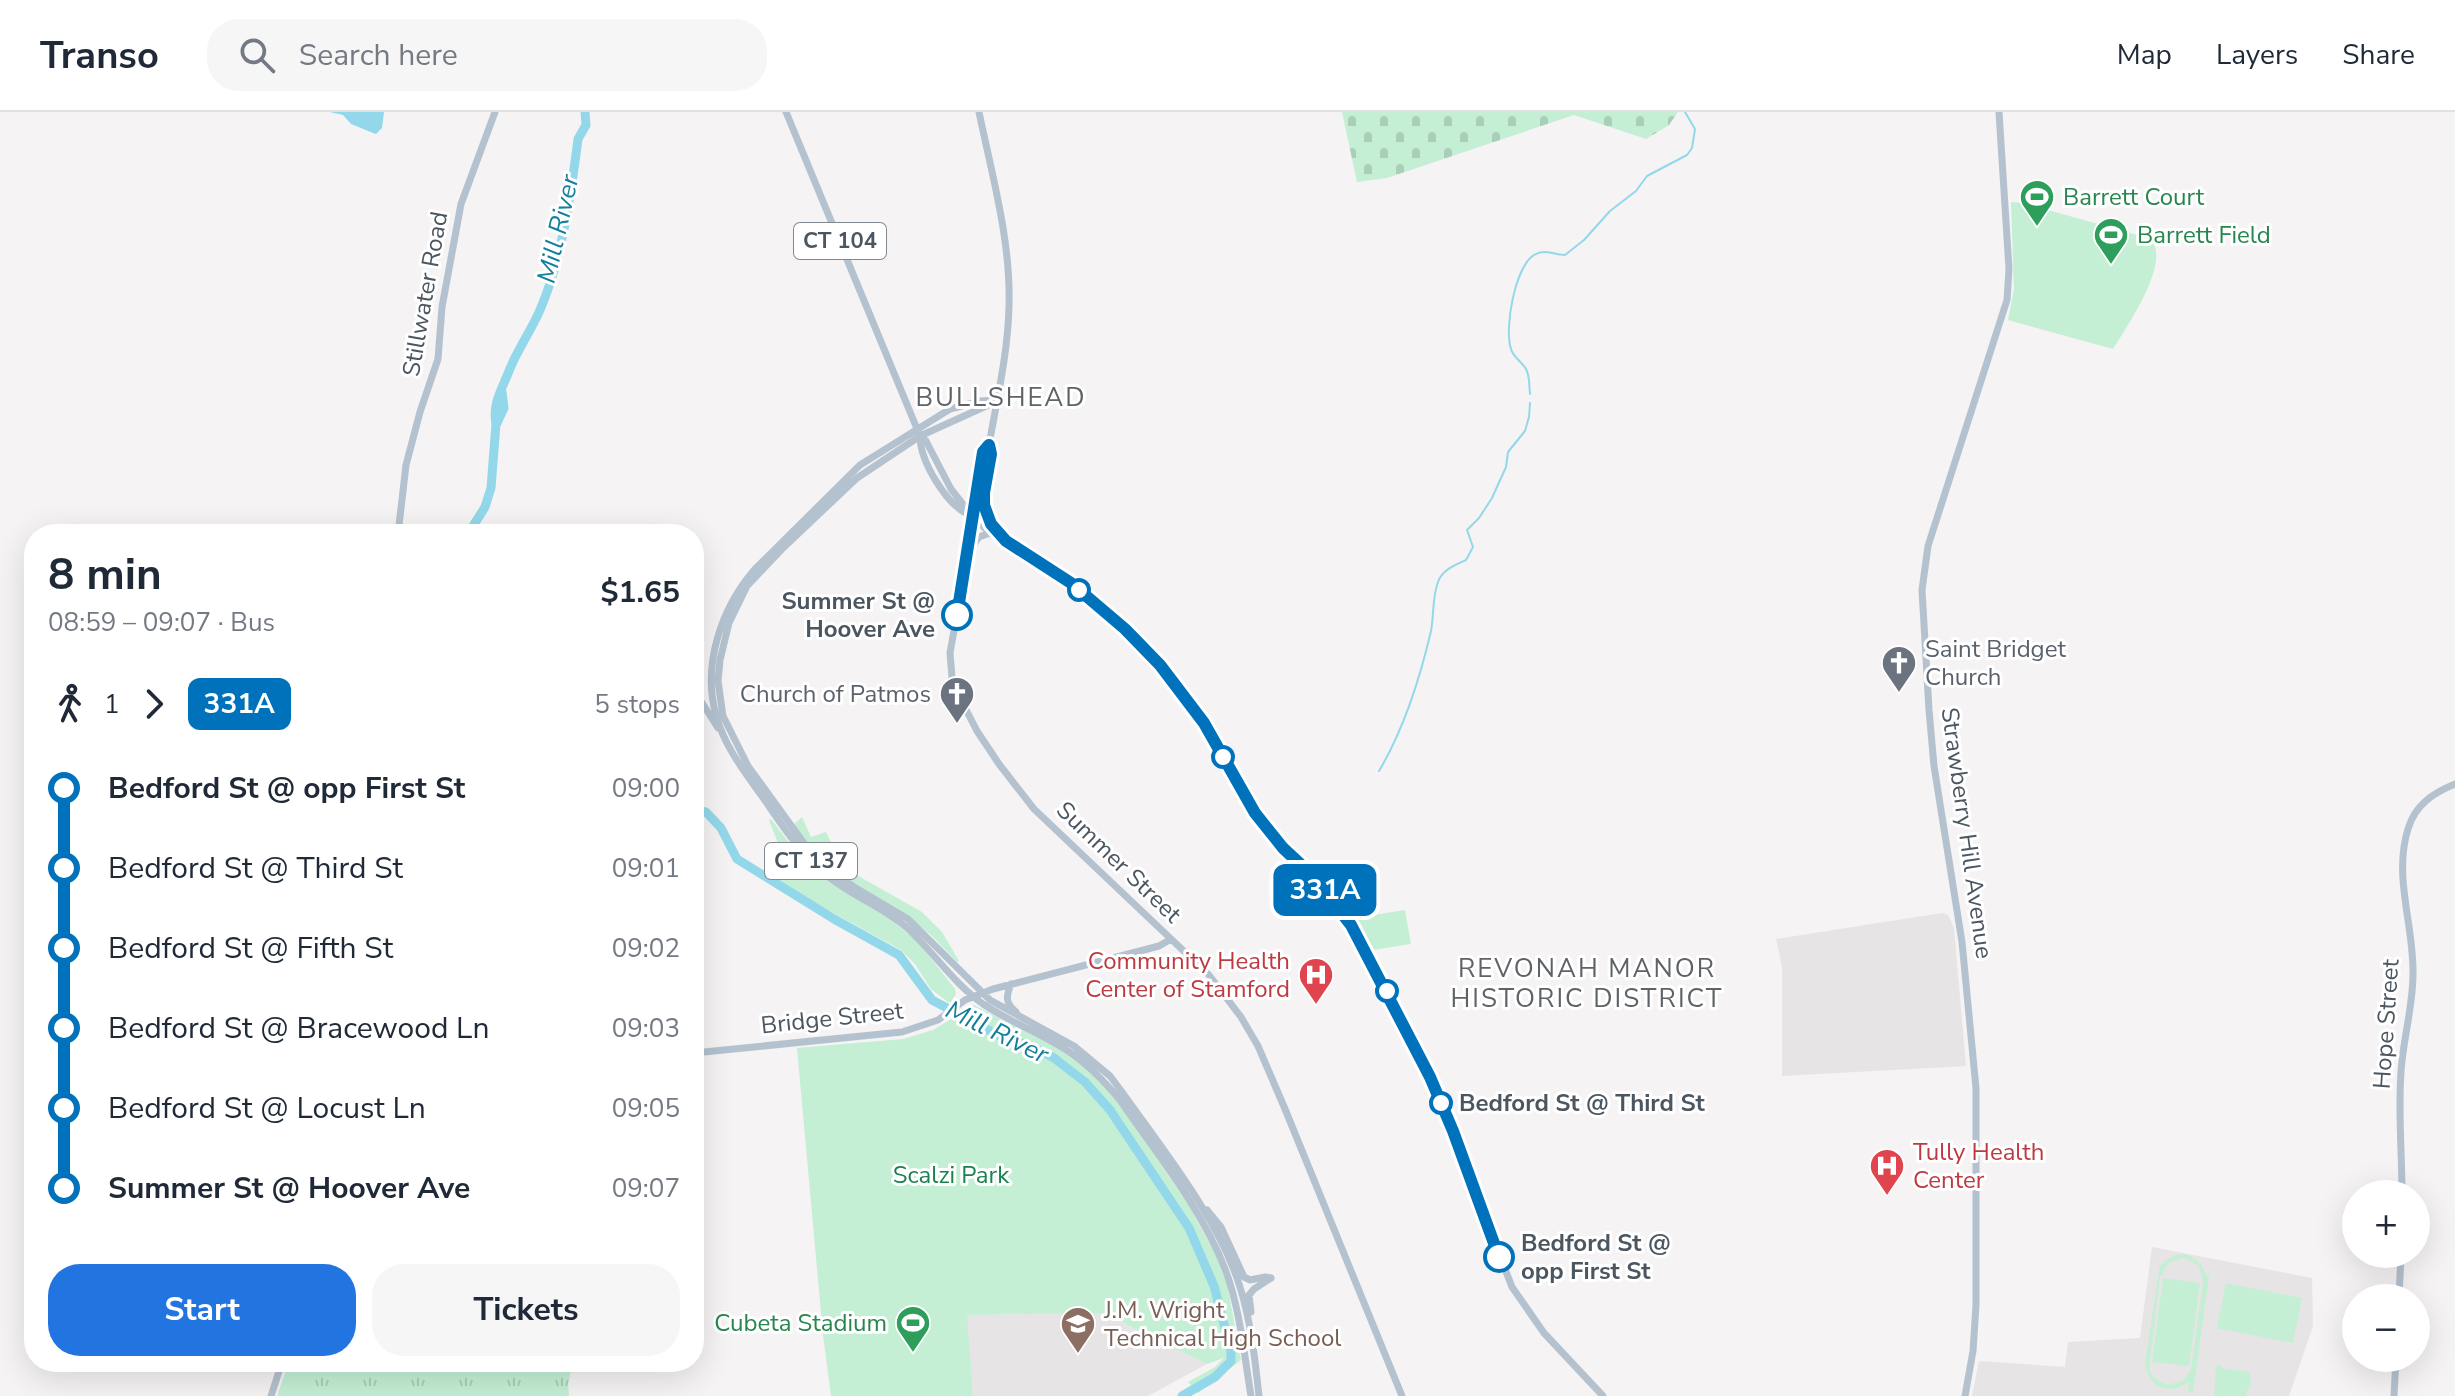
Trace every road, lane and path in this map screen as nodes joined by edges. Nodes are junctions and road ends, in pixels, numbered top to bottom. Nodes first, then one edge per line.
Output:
1 (495, 112) edge
2 (786, 112) edge
3 (979, 112) edge
4 (1999, 112) edge
5 (996, 400) junction
6 (918, 432) junction
7 (989, 445) junction
8 (984, 493) junction
9 (973, 517) junction
10 (399, 524) edge
11 (990, 533) junction
12 (1006, 541) junction
13 (967, 558) junction
14 (715, 678) junction
15 (704, 707) edge
16 (722, 732) junction
17 (2455, 784) edge
18 (1171, 939) junction
19 (1011, 984) junction
20 (983, 993) junction
21 (973, 997) junction
22 (1024, 1018) junction
23 (704, 1052) edge
24 (2402, 1180) edge
25 (1202, 1207) junction
26 (1253, 1341) junction
27 (279, 1372) edge
28 (2395, 1372) edge
29 (1258, 1392) edge
30 (271, 1396) edge
31 (1251, 1396) edge
32 (1402, 1396) edge
33 (1603, 1396) edge
34 (1965, 1396) edge
35 (2394, 1396) edge

1 - 10 main road, Stillwater Road
2 - 6 main road, CT 104
3 - 5 main road
4 - 34 main road, Strawberry Hill Avenue
5 - 6 main road, CT 137
5 - 7 main road
6 - 9 main road
6 - 14 main road, CT 137
7 - 8 main road
7 - 9 main road, Summer Street
8 - 9 main road
8 - 12 main road
9 - 11 main road
9 - 13 main road, Summer Street
11 - 12 main road
11 - 13 main road
12 - 33 main road
13 - 18 main road, Summer Street
14 - 16 main road, CT 137
14 - 20 main road, CT 137
15 - 16 main road
16 - 21 main road, CT 137
17 - 24 main road, Hope Street
18 - 19 main road, Bridge Street
18 - 32 main road, Summer Street
19 - 20 main road, Bridge Street
19 - 22 main road
20 - 21 main road, Bridge Street
20 - 22 main road, CT 137
21 - 23 main road, Bridge Street
21 - 31 main road, CT 137
22 - 25 main road, CT 137
25 - 26 main road, CT 137
25 - 26 main road
26 - 29 main road, CT 137
27 - 30 main road
28 - 35 main road
29 - 31 main road

